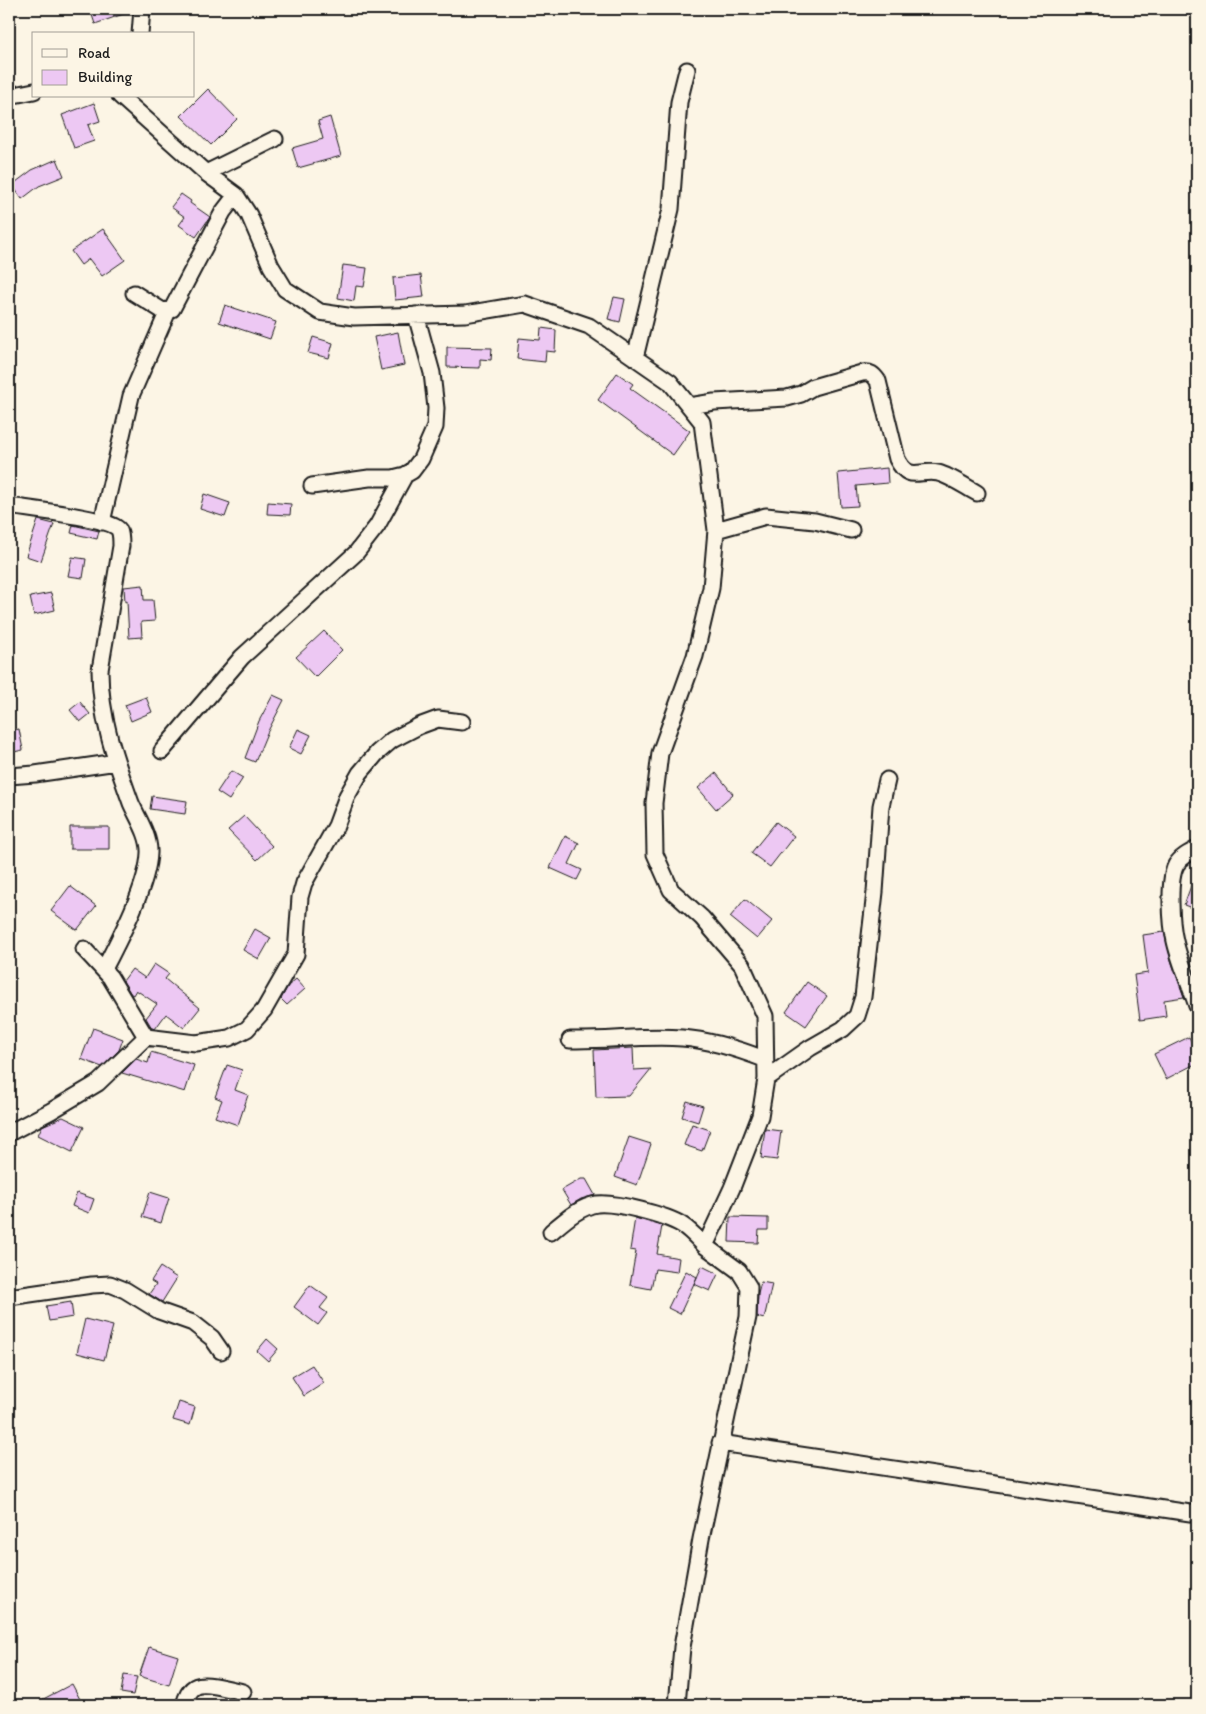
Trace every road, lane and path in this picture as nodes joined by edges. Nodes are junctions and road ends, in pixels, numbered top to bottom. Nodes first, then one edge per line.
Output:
1 (142, 9) edge
2 (140, 32) edge
3 (687, 70) dead end
4 (32, 91) edge
5 (9, 96) edge
6 (122, 98) edge
7 (275, 139) dead end
8 (206, 173) junction
9 (236, 195) junction
10 (134, 293) dead end
11 (168, 311) junction
12 (416, 315) junction
13 (635, 358) junction
14 (689, 406) junction
15 (405, 475) junction
16 (312, 486) dead end
17 (977, 493) dead end
18 (9, 506) edge
19 (102, 522) junction
20 (716, 530) junction
21 (852, 530) dead end
22 (462, 722) dead end
23 (162, 751) dead end
24 (117, 762) junction
25 (9, 776) edge
26 (887, 780) dead end
27 (1197, 849) edge
28 (84, 949) dead end
29 (104, 969) junction
30 (1197, 1006) edge
31 (146, 1037) junction
32 (570, 1040) dead end
33 (764, 1059) junction
34 (766, 1079) junction
35 (9, 1132) edge
36 (551, 1232) dead end
37 (705, 1246) junction
38 (9, 1297) edge
39 (221, 1351) dead end
40 (720, 1443) junction
41 (1197, 1514) edge
42 (243, 1692) dead end
43 (676, 1704) edge
44 (184, 1705) edge

1 - 2 street
3 - 13 street
4 - 5 street
6 - 8 street
7 - 8 street
8 - 9 street
9 - 11 street
9 - 12 street
10 - 11 street
11 - 19 street
12 - 13 street
12 - 15 street
13 - 14 street
14 - 17 street
14 - 20 street
15 - 16 street
15 - 23 street
18 - 19 street
19 - 24 street
20 - 21 street
20 - 33 street
22 - 31 street
24 - 25 street
24 - 29 street
26 - 34 street
27 - 30 street
28 - 29 street
29 - 31 street
31 - 35 street
32 - 33 street
33 - 34 street
34 - 37 street
36 - 37 street
37 - 40 street
38 - 39 street
40 - 41 street
40 - 43 street
42 - 44 street

